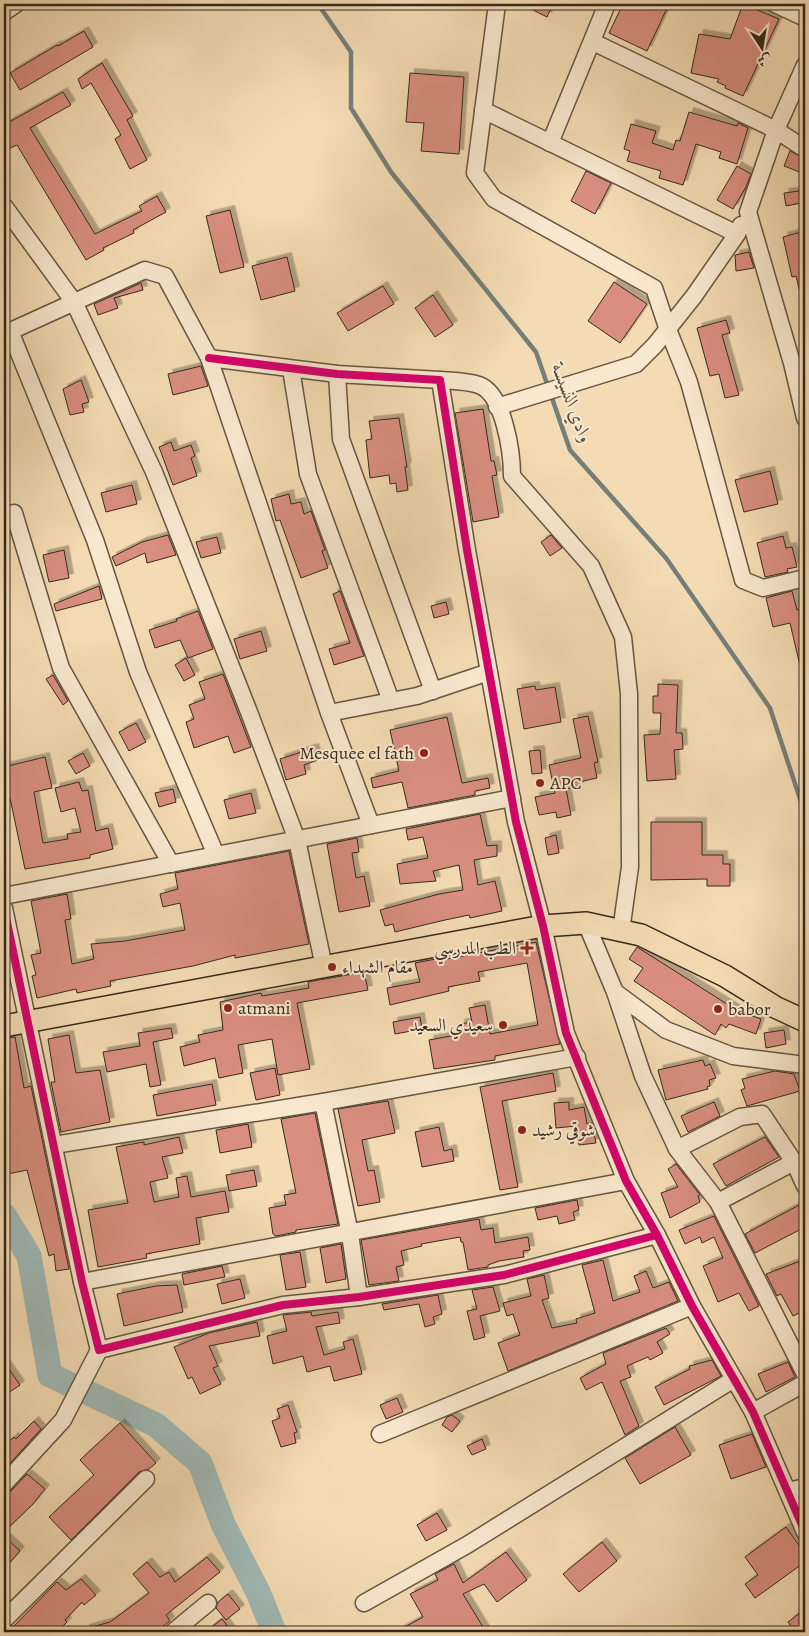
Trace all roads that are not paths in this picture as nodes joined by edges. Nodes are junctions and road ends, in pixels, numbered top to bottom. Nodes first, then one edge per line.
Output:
1 (16, 4) edge
2 (498, 4) edge
3 (607, 4) edge
4 (775, 4) edge
5 (4, 12) edge
6 (805, 18) edge
7 (593, 42) junction
8 (805, 65) edge
9 (483, 110) junction
10 (776, 130) junction
11 (550, 143) junction
12 (805, 150) edge
13 (4, 206) edge
14 (748, 212) junction
15 (737, 234) junction
16 (74, 302) junction
17 (667, 327) junction
18 (7, 333) edge
19 (209, 358) junction
20 (799, 361) edge
21 (291, 369) junction
22 (337, 374) junction
23 (440, 380) junction
24 (497, 406) junction
25 (805, 418) edge
26 (14, 513) dead end
27 (805, 578) edge
28 (489, 672) junction
29 (433, 691) junction
30 (391, 701) junction
31 (329, 714) junction
32 (512, 798) junction
33 (371, 825) junction
34 (297, 840) junction
35 (216, 855) junction
36 (170, 864) junction
37 (4, 896) edge
38 (4, 908) edge
39 (586, 923) junction
40 (543, 926) junction
41 (621, 931) junction
42 (324, 967) junction
43 (615, 992) junction
44 (805, 1021) edge
45 (27, 1022) junction
46 (4, 1026) edge
47 (577, 1057) junction
48 (805, 1065) edge
49 (323, 1102) junction
50 (54, 1145) junction
51 (677, 1149) junction
52 (794, 1162) junction
53 (626, 1181) junction
54 (805, 1186) edge
55 (718, 1202) junction
56 (350, 1234) junction
57 (657, 1235) junction
58 (82, 1282) junction
59 (359, 1297) junction
60 (692, 1306) junction
61 (99, 1350) junction
62 (805, 1374) edge
63 (734, 1378) junction
64 (805, 1383) edge
65 (753, 1412) junction
66 (380, 1434) dead end
67 (146, 1479) dead end
68 (4, 1484) edge
69 (805, 1487) edge
70 (788, 1491) junction
71 (805, 1532) edge
72 (364, 1603) dead end
73 (208, 1604) dead end
74 (4, 1620) edge
75 (174, 1632) edge

1 - 5 street
2 - 9 street
3 - 7 street
4 - 6 street
7 - 10 street
7 - 11 street
8 - 10 street
9 - 11 street
9 - 17 street
10 - 12 street
10 - 14 street
11 - 15 street
13 - 16 street
14 - 15 street
14 - 20 street
15 - 17 street
16 - 18 street
16 - 19 street
16 - 34 street
17 - 24 street
17 - 27 street
18 - 35 street
19 - 21 street
19 - 31 street
20 - 25 street
21 - 22 street
21 - 30 street
22 - 23 street
22 - 29 street
23 - 24 street
23 - 28 street
24 - 41 street
26 - 36 street
28 - 29 street
28 - 32 street
29 - 30 street
30 - 31 street
31 - 33 street
32 - 33 street
32 - 40 street
33 - 34 street
34 - 35 street
34 - 42 street
35 - 36 street
36 - 37 street
38 - 45 street
39 - 40 main road
39 - 41 main road
39 - 43 street
40 - 42 main road
40 - 47 street
41 - 44 main road
42 - 45 main road
43 - 48 street
43 - 51 street
45 - 46 main road
45 - 50 street
47 - 49 street
47 - 53 street
49 - 50 street
49 - 56 street
50 - 58 street
51 - 52 street
51 - 55 street
52 - 54 street
52 - 55 street
53 - 56 street
53 - 57 street
55 - 62 street
56 - 58 street
56 - 59 street
57 - 59 street
57 - 60 street
58 - 61 street
59 - 61 street
60 - 63 street
60 - 66 street
61 - 68 street
63 - 65 street
63 - 72 street
64 - 65 street
65 - 70 street
67 - 74 street
69 - 70 street
70 - 71 street
73 - 75 street

